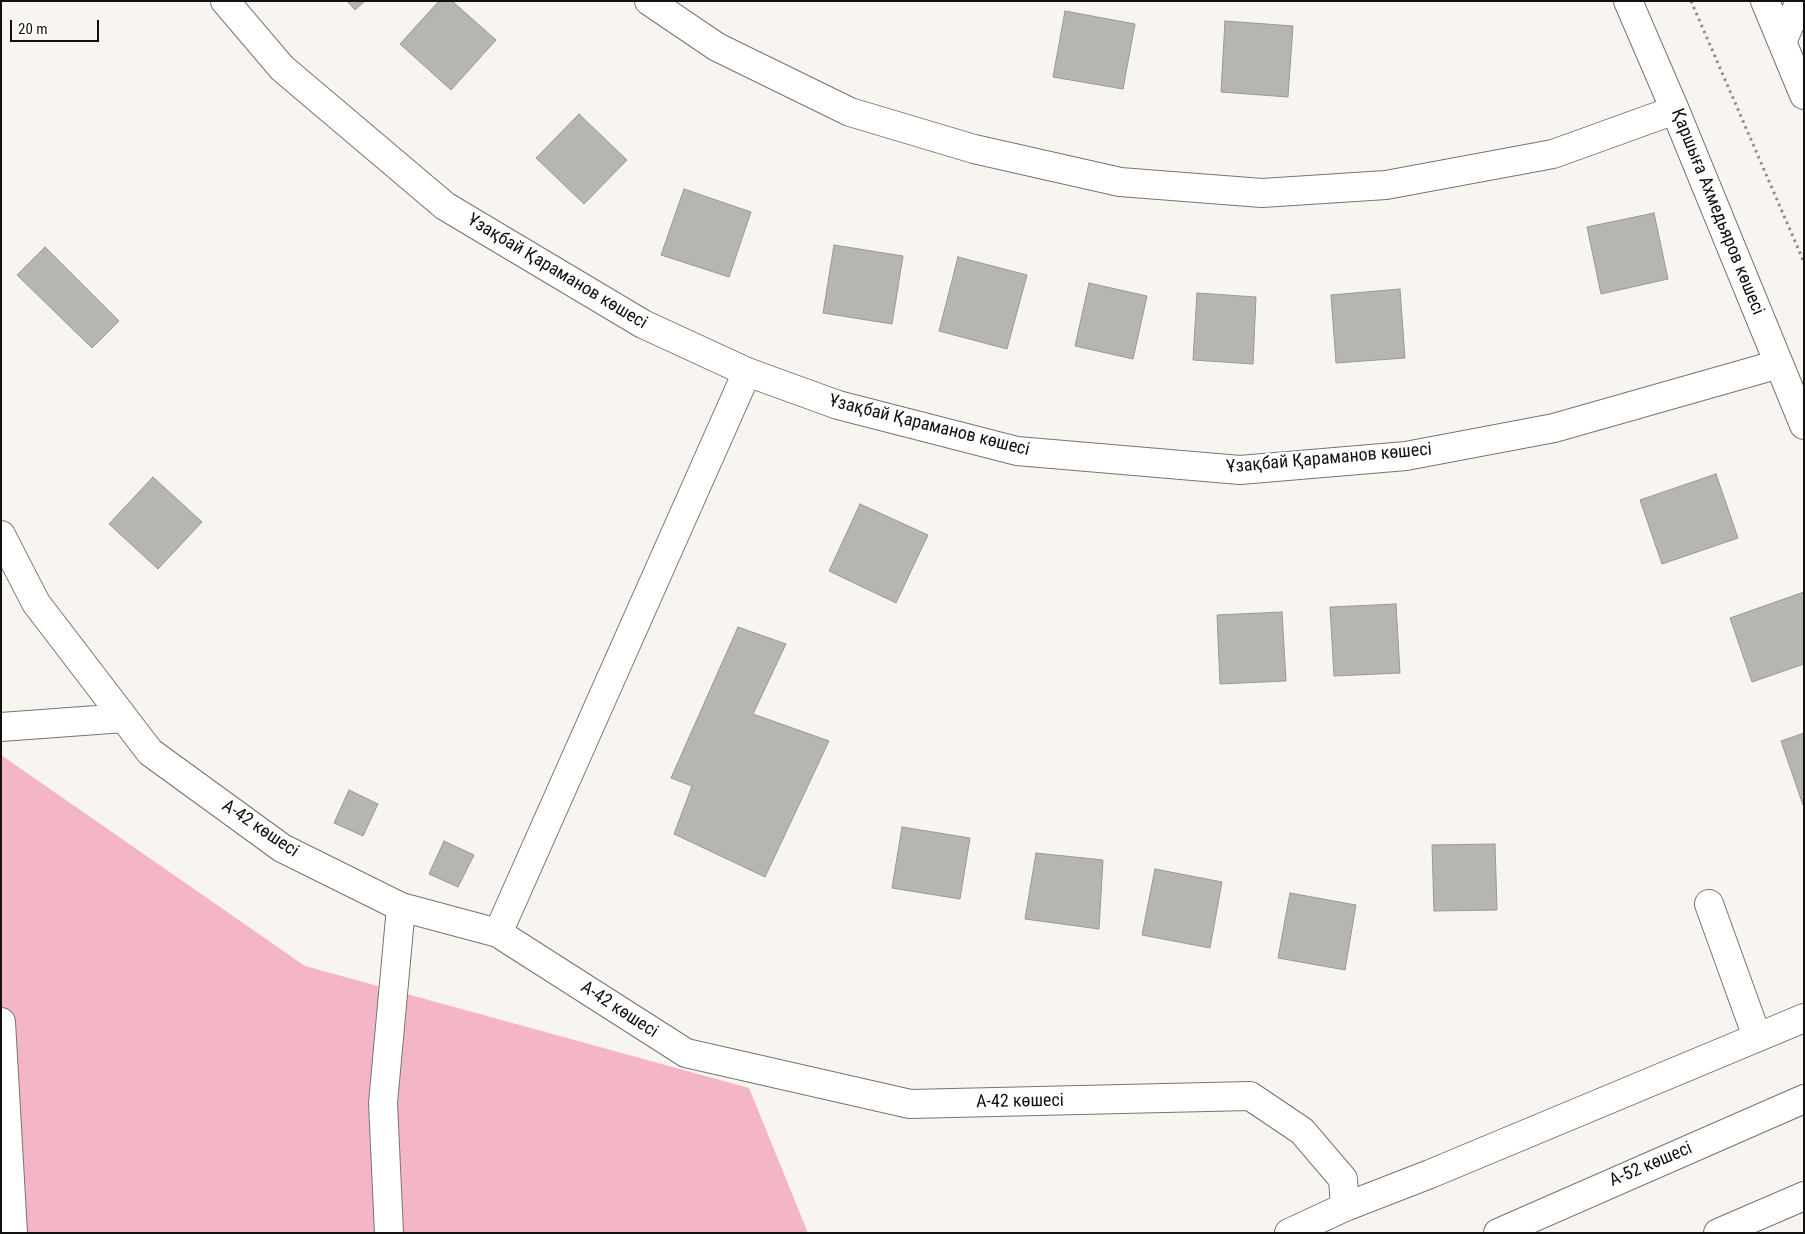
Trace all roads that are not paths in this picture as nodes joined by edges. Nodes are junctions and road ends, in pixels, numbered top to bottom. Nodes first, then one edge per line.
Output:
1 (225, 1) edge
2 (649, 1) edge
3 (1628, 1) edge
4 (1764, 1) edge
5 (1800, 1) edge
6 (1782, 42) junction
7 (1804, 95) edge
8 (1675, 110) junction
9 (1779, 364) junction
10 (747, 372) junction
11 (1804, 425) edge
12 (1, 535) edge
13 (124, 718) junction
14 (1, 727) edge
15 (1709, 904) dead end
16 (401, 907) junction
17 (498, 933) junction
18 (1804, 1018) edge
19 (1, 1022) edge
20 (1757, 1037) junction
21 (1804, 1099) edge
22 (1804, 1196) edge
23 (1345, 1207) junction
24 (14, 1233) edge
25 (389, 1233) edge
26 (1289, 1233) edge
27 (1498, 1233) edge
28 (1718, 1233) edge

1 - 10 street, Ұзақбай Қараманов көшесі
2 - 8 street
3 - 8 street, Қаршыға Ахмедьяров көшесі
4 - 6 street
5 - 6 street
6 - 7 street
8 - 9 street, Қаршыға Ахмедьяров көшесі
9 - 10 street, Ұзақбай Қараманов көшесі
9 - 11 street, Қаршыға Ахмедьяров көшесі
10 - 17 street
12 - 13 street, А-42 көшесі
13 - 14 street
13 - 16 street, А-42 көшесі
15 - 20 street
16 - 17 street, А-42 көшесі
16 - 25 street
17 - 23 street, А-42 көшесі
18 - 20 street
19 - 24 street
20 - 23 street
21 - 27 street, А-52 көшесі
22 - 28 street
23 - 26 street

